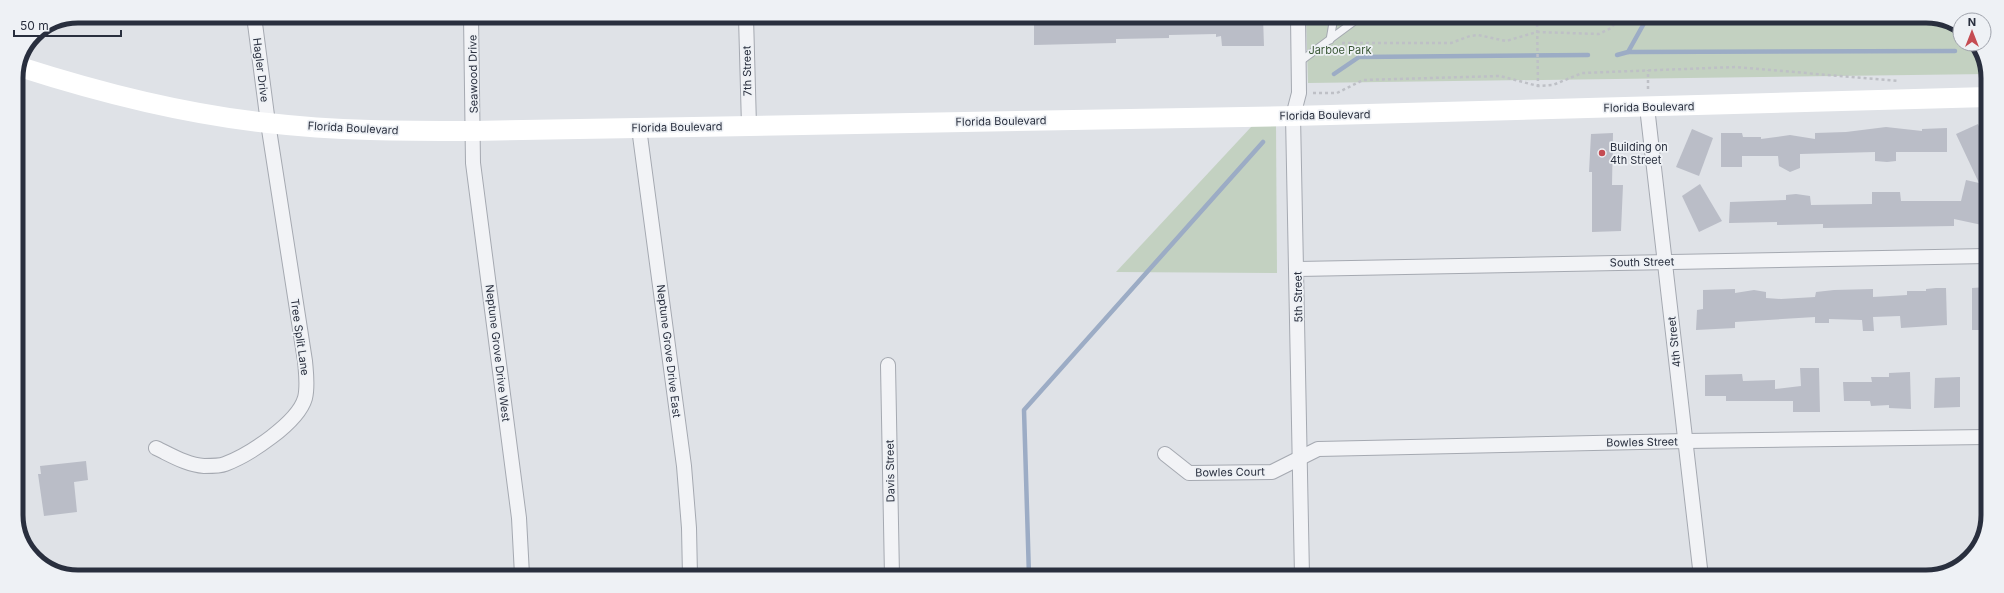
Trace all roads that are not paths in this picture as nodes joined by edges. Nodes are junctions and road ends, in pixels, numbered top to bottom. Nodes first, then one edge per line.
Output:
1 (255, 23) edge
2 (471, 23) edge
3 (746, 23) edge
4 (1298, 23) edge
5 (1333, 23) edge
6 (1353, 23) edge
7 (1328, 41) junction
8 (1298, 64) junction
9 (24, 68) edge
10 (1981, 97) edge
11 (1647, 107) junction
12 (1293, 116) junction
13 (268, 123) junction
14 (749, 126) junction
15 (639, 128) junction
16 (473, 131) junction
17 (1981, 256) edge
18 (1665, 261) junction
19 (1298, 269) junction
20 (888, 365) dead end
21 (1981, 437) edge
22 (1686, 441) junction
23 (156, 448) dead end
24 (1164, 454) dead end
25 (1300, 459) junction
26 (522, 570) edge
27 (690, 570) edge
28 (892, 570) edge
29 (1302, 570) edge
30 (1700, 570) edge

1 - 13 street, Hagler Drive
2 - 16 street, Seawood Drive
3 - 14 street, 7th Street
4 - 8 street, 5th Street
5 - 7 lane
6 - 7 lane
7 - 8 lane
8 - 12 street, 5th Street
9 - 13 street, Florida Boulevard
10 - 11 street, Florida Boulevard
11 - 12 street, Florida Boulevard
11 - 18 street, 4th Street
12 - 14 street, Florida Boulevard
12 - 19 street, 5th Street
13 - 16 street, Florida Boulevard
13 - 23 street, Tree Split Lane
14 - 15 street, Florida Boulevard
15 - 16 street, Florida Boulevard
15 - 27 street, Neptune Grove Drive East
16 - 26 street, Neptune Grove Drive West
17 - 18 street, South Street
18 - 19 street, South Street
18 - 22 street, 4th Street
19 - 25 street, 5th Street
20 - 28 street, Davis Street
21 - 22 street, Bowles Street
22 - 25 street, Bowles Street
22 - 30 street, 4th Street
24 - 25 street, Bowles Court
25 - 29 street, 5th Street

